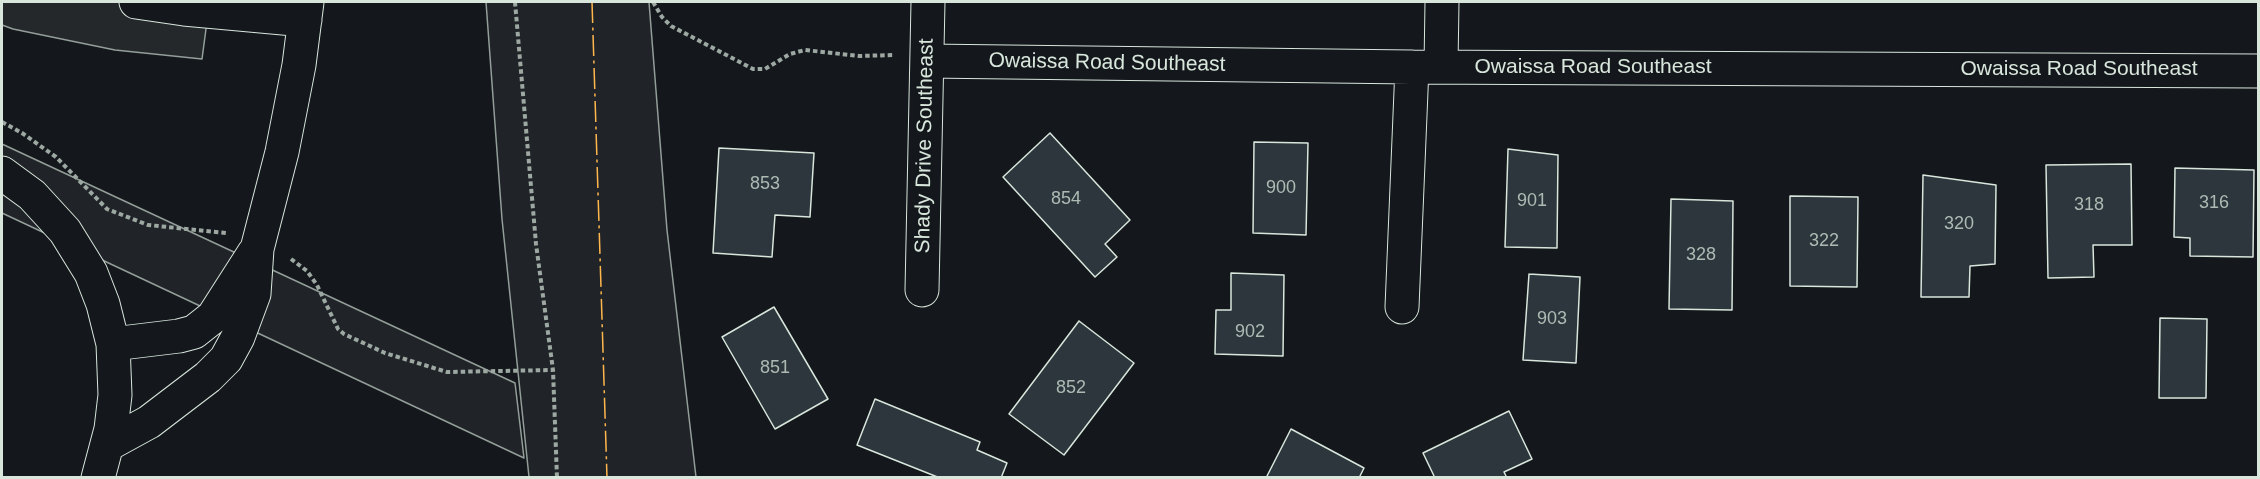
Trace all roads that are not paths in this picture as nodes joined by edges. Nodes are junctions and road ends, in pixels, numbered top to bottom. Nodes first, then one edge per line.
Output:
1 (136, 2) edge
2 (928, 2) edge
3 (1442, 2) edge
4 (306, 10) edge
5 (928, 58) junction
6 (1426, 66) junction
7 (2259, 70) edge
8 (2, 174) edge
9 (257, 246) junction
10 (921, 290) dead end
11 (1402, 307) dead end
12 (113, 345) junction
13 (107, 445) junction
14 (98, 477) edge

1 - 4 street
2 - 5 street, Shady Drive Southeast
3 - 6 street
4 - 9 street
5 - 6 street, Owaissa Road Southeast
5 - 10 street, Shady Drive Southeast
6 - 7 street, Owaissa Road Southeast
6 - 11 street
8 - 12 street
9 - 12 street
9 - 13 street
12 - 13 street
13 - 14 street

